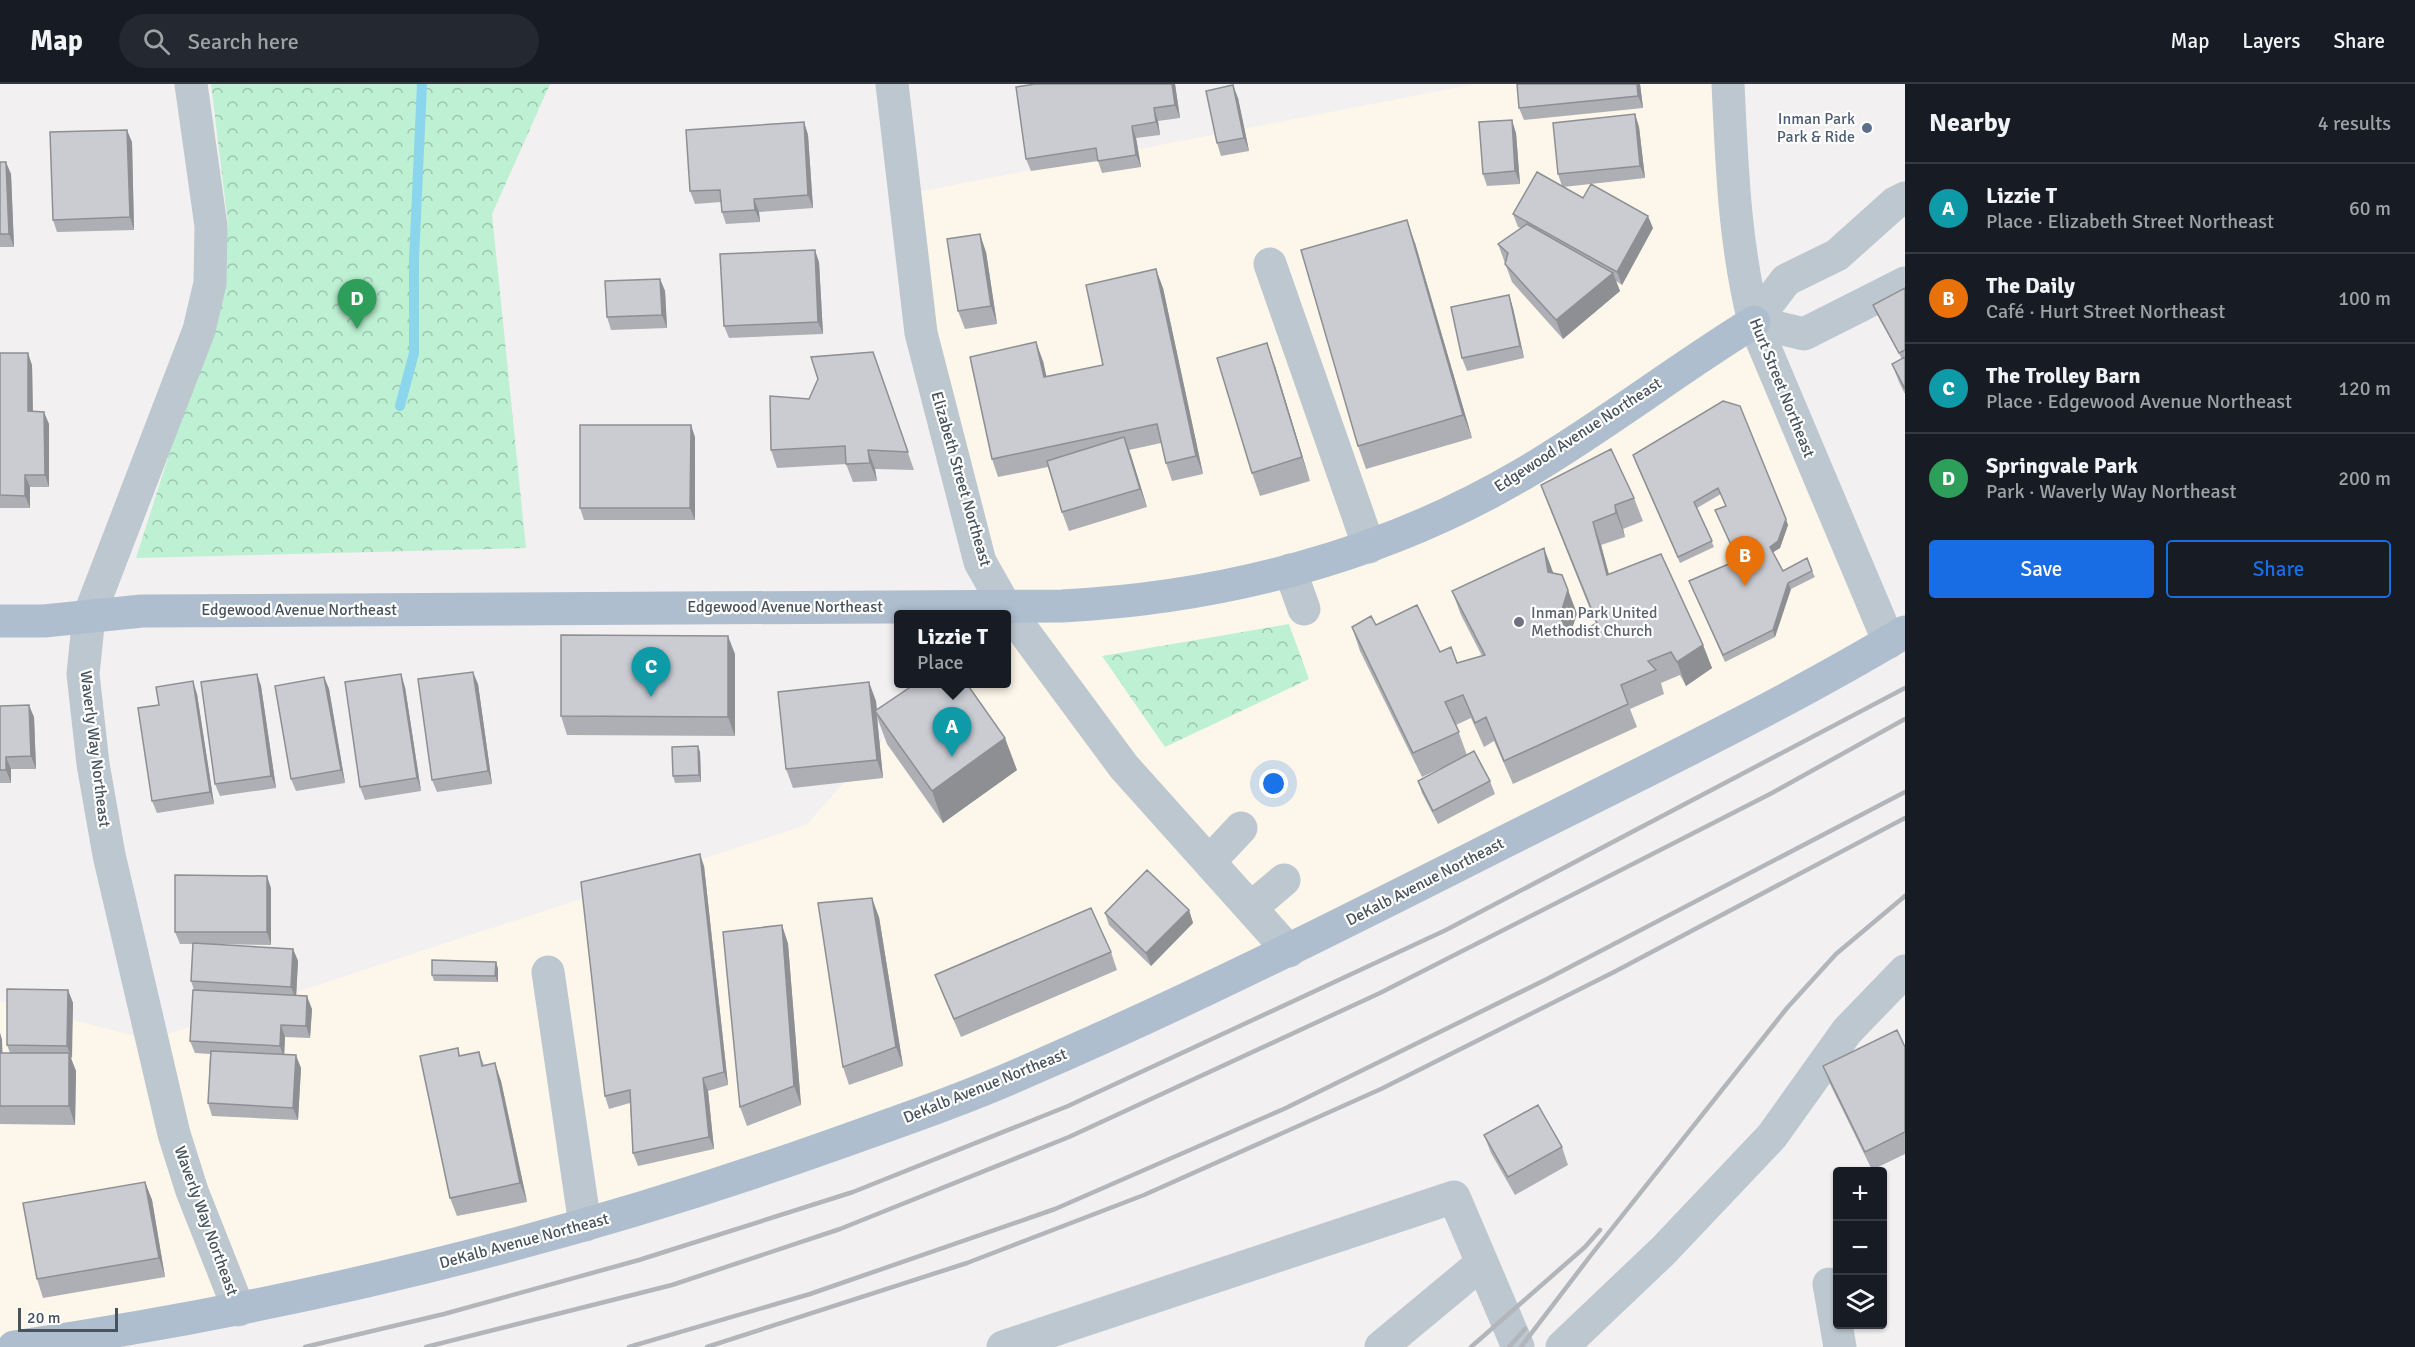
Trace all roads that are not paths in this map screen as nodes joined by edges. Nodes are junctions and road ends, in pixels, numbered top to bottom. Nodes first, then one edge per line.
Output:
1 (191, 84) edge
2 (892, 84) edge
3 (1728, 84) edge
4 (1872, 190) dead end
5 (1905, 198) edge
6 (1873, 223) junction
7 (1270, 264) dead end
8 (1905, 284) edge
9 (1754, 322) junction
10 (1369, 547) junction
11 (1290, 570) junction
12 (1005, 606) junction
13 (1304, 609) dead end
14 (1008, 610) edge
15 (1011, 614) edge
16 (89, 616) junction
17 (0, 621) edge
18 (1897, 637) edge
19 (1241, 828) dead end
20 (1210, 861) junction
21 (1284, 880) dead end
22 (1252, 907) junction
23 (1289, 951) junction
24 (1905, 971) edge
25 (548, 972) dead end
26 (585, 1225) junction
27 (1482, 1263) junction
28 (1829, 1284) dead end
29 (239, 1310) junction
30 (14, 1347) edge
31 (1003, 1347) edge
32 (1381, 1347) edge
33 (1518, 1347) edge
34 (1562, 1347) edge
35 (1840, 1347) edge

1 - 16 street, Waverly Way Northeast
2 - 12 street, Elizabeth Street Northeast
3 - 9 street, Hurt Street Northeast
4 - 6 street
5 - 6 street
6 - 9 street
7 - 10 street
8 - 9 street
9 - 10 main road, Edgewood Avenue Northeast
9 - 18 street, Hurt Street Northeast
10 - 11 main road, Edgewood Avenue Northeast
11 - 12 main road, Edgewood Avenue Northeast
11 - 13 street
12 - 14 street, Elizabeth Street Northeast
12 - 16 main road, Edgewood Avenue Northeast
15 - 20 street, Elizabeth Street Northeast
16 - 17 main road, Edgewood Avenue Northeast
16 - 29 street, Waverly Way Northeast
18 - 23 main road, DeKalb Avenue Northeast
19 - 20 street
20 - 22 street, Elizabeth Street Northeast
21 - 22 street
22 - 23 street, Elizabeth Street Northeast
23 - 26 main road, DeKalb Avenue Northeast
24 - 34 street
25 - 26 street
26 - 29 main road, DeKalb Avenue Northeast
27 - 31 street
27 - 32 street
27 - 33 street
28 - 35 street
29 - 30 main road, DeKalb Avenue Northeast

